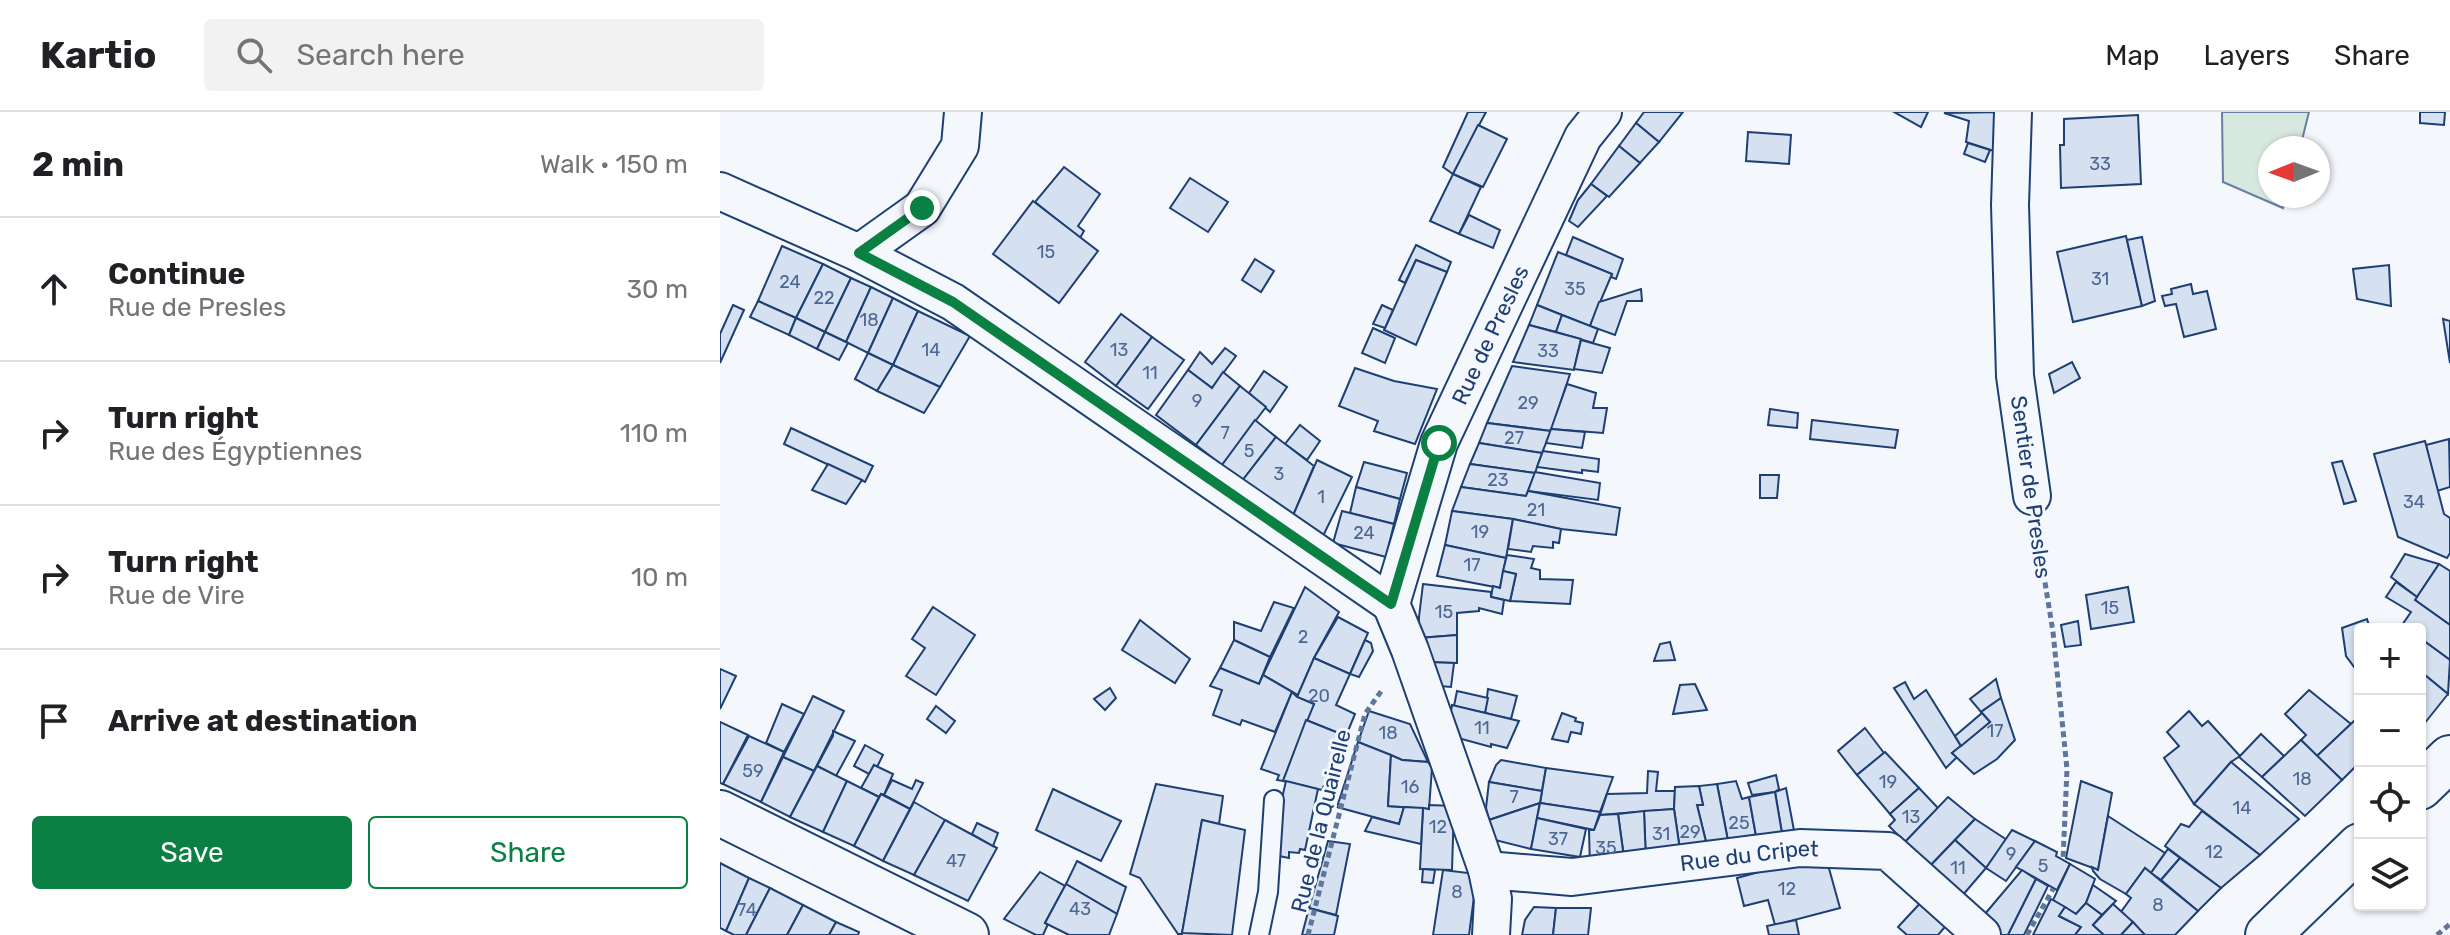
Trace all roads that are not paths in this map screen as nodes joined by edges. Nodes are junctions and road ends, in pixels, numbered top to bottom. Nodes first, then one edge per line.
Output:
1 (963, 112) edge
2 (1603, 112) edge
3 (2013, 112) edge
4 (720, 191) edge
5 (859, 253) junction
6 (2032, 496) road end
7 (1391, 604) junction
8 (2450, 758) edge
9 (2426, 781) edge
10 (1274, 800) dead end
11 (720, 813) edge
12 (2354, 852) edge
13 (1487, 870) junction
14 (966, 935) edge
15 (1259, 935) edge
16 (1491, 935) edge
17 (1982, 935) edge
18 (2268, 935) edge

1 - 5 street
2 - 7 street, Rue de Presles
3 - 6 street, Sentier de Presles
4 - 5 street
5 - 7 street
7 - 13 street
8 - 9 main road
10 - 15 lane
11 - 14 main road
12 - 18 main road
13 - 16 street
13 - 17 street, Rue du Cripet

